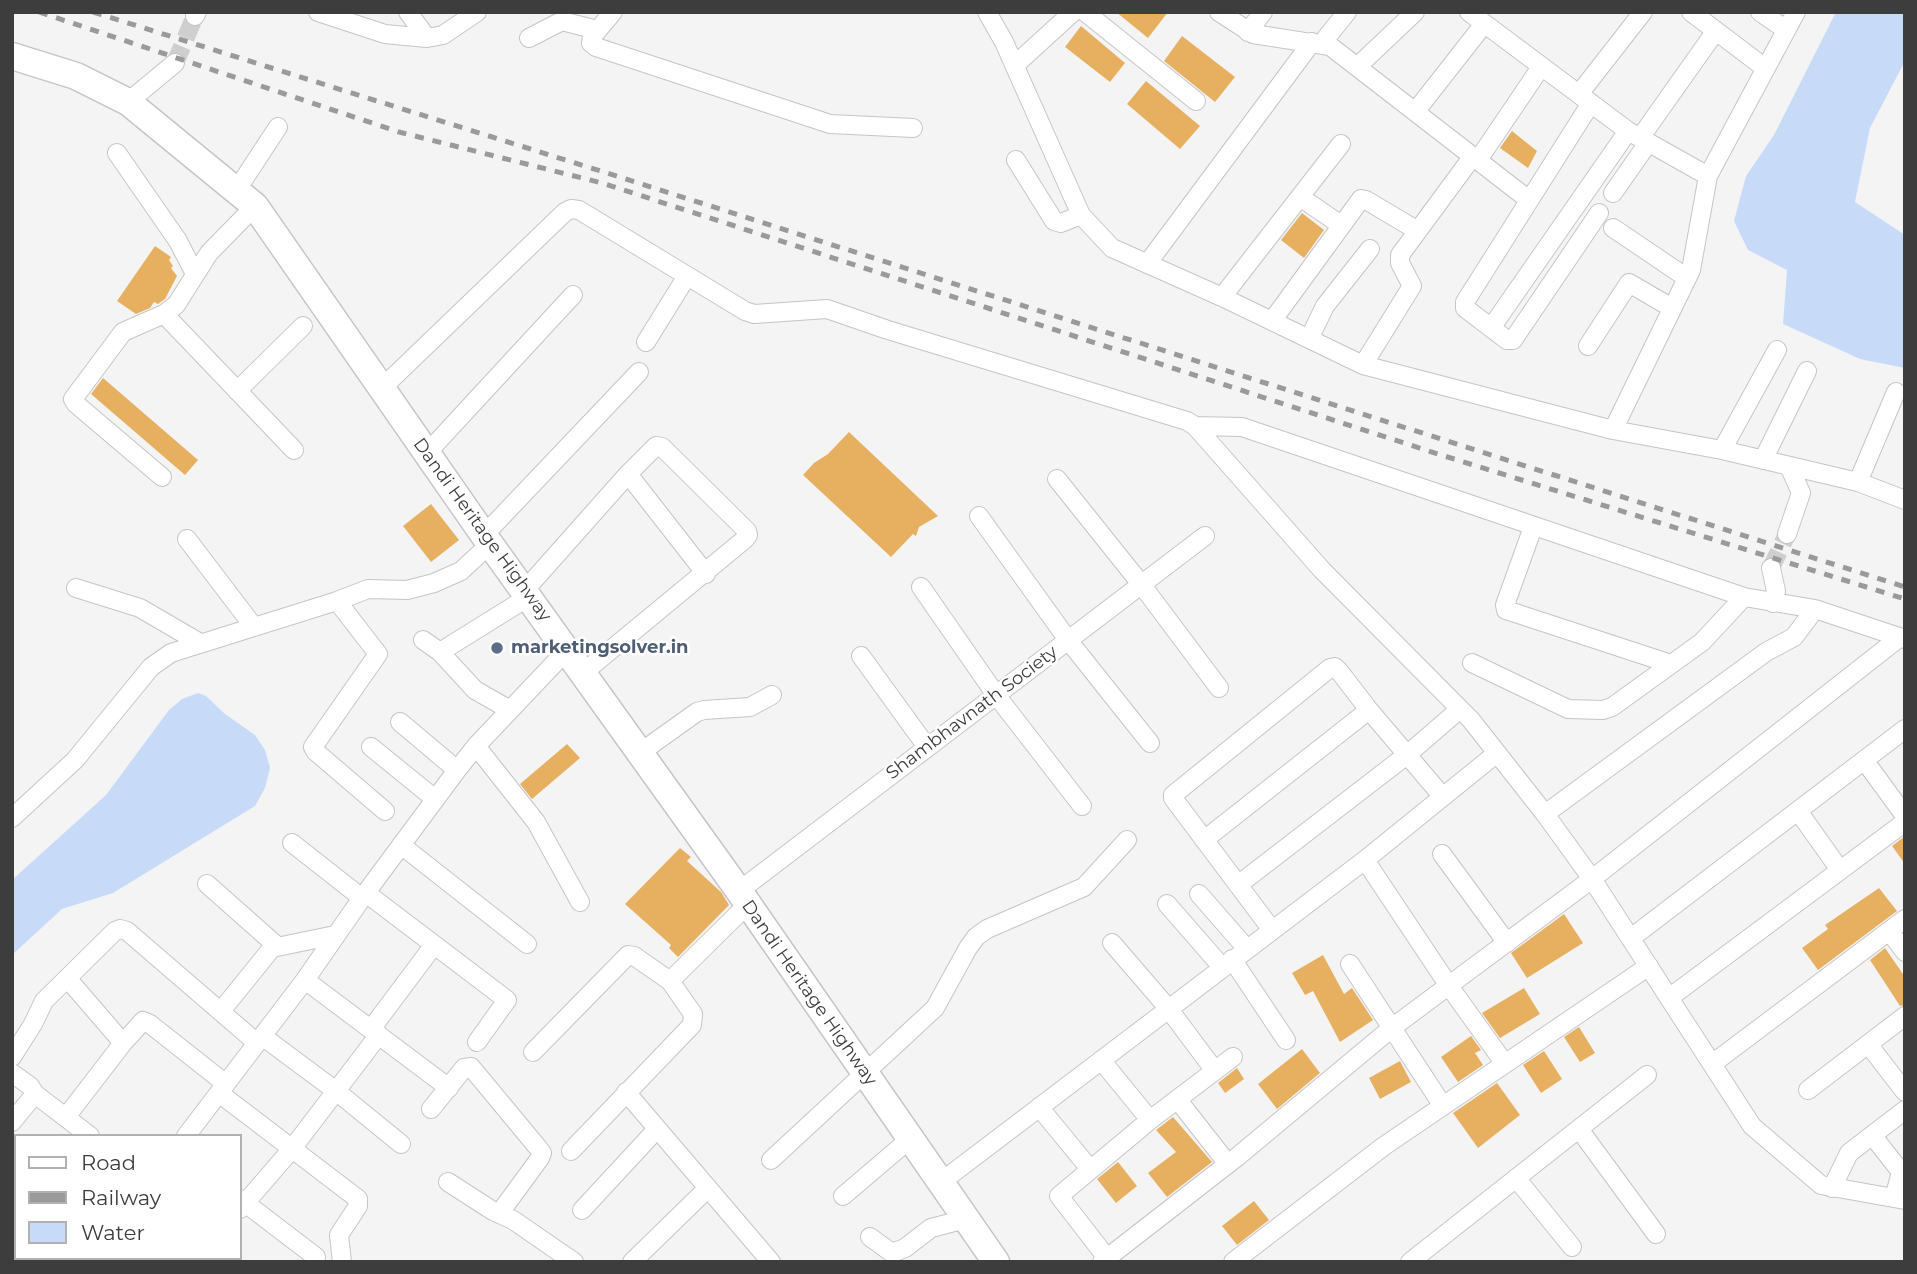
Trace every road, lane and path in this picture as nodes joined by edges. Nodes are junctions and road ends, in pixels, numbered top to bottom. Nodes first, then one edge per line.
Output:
1 (318, 12) edge
2 (408, 12) edge
3 (477, 12) edge
4 (613, 12) edge
5 (987, 12) edge
6 (1073, 12) edge
7 (1085, 12) edge
8 (1219, 12) edge
9 (1263, 12) edge
10 (1347, 12) edge
11 (1415, 12) edge
12 (1469, 12) edge
13 (1643, 12) edge
14 (1691, 12) edge
15 (1760, 12) edge
16 (1796, 12) edge
17 (1484, 24) junction
18 (1784, 29) junction
19 (597, 30) junction
20 (1248, 32) junction
21 (1715, 32) junction
22 (427, 38) junction
23 (528, 38) dead end
24 (1317, 43) junction
25 (12, 55) edge
26 (175, 63) tunnel mouth
27 (1015, 65) junction
28 (1358, 66) junction
29 (1541, 67) junction
30 (1765, 68) junction
31 (1585, 99) junction
32 (1195, 101) dead end
33 (128, 102) junction
34 (1415, 112) junction
35 (278, 127) dead end
36 (914, 128) dead end
37 (1639, 137) junction
38 (1341, 144) dead end
39 (117, 153) dead end
40 (1475, 158) junction
41 (1016, 160) dead end
42 (1708, 176) junction
43 (1613, 193) dead end
44 (1300, 197) junction
45 (245, 199) junction
46 (1529, 200) junction
47 (1600, 213) dead end
48 (1081, 215) junction
49 (1341, 225) junction
50 (1613, 228) dead end
51 (1418, 232) junction
52 (1370, 249) dead end
53 (1147, 264) junction
54 (195, 274) junction
55 (687, 276) junction
56 (1687, 278) junction
57 (573, 295) dead end
58 (1222, 297) junction
59 (1672, 308) junction
60 (164, 314) junction
61 (1272, 321) junction
62 (303, 326) dead end
63 (1491, 328) junction
64 (1309, 340) junction
65 (646, 342) dead end
66 (1588, 346) dead end
67 (1777, 350) dead end
68 (1363, 365) junction
69 (1807, 370) dead end
70 (639, 372) dead end
71 (382, 388) junction
72 (237, 391) junction
73 (1896, 392) dead end
74 (1195, 426) junction
75 (1613, 430) junction
76 (295, 450) dead end
77 (1722, 450) junction
78 (427, 453) junction
79 (1763, 460) junction
80 (1789, 466) junction
81 (628, 474) junction
82 (162, 477) dead end
83 (1057, 479) dead end
84 (1858, 482) junction
85 (1905, 500) edge
86 (979, 516) dead end
87 (1533, 527) junction
88 (1787, 534) tunnel mouth
89 (1205, 536) dead end
90 (187, 539) dead end
91 (487, 539) junction
92 (1771, 568) tunnel mouth
93 (706, 573) junction
94 (1141, 584) junction
95 (921, 587) dead end
96 (76, 588) dead end
97 (527, 593) junction
98 (1744, 597) junction
99 (337, 601) junction
100 (1773, 603) junction
101 (1815, 609) junction
102 (254, 627) junction
103 (1902, 639) edge
104 (423, 640) dead end
105 (1068, 640) junction
106 (200, 643) junction
107 (568, 649) junction
108 (440, 652) junction
109 (861, 656) dead end
110 (1472, 663) dead end
111 (1671, 664) junction
112 (584, 672) junction
113 (1219, 688) dead end
114 (772, 695) dead end
115 (996, 695) junction
116 (1460, 709) junction
117 (510, 710) junction
118 (1369, 710) junction
119 (400, 722) dead end
120 (1905, 729) edge
121 (1150, 743) dead end
122 (476, 746) junction
123 (371, 747) dead end
124 (927, 747) junction
125 (641, 752) junction
126 (1497, 753) junction
127 (1408, 754) junction
128 (1864, 760) junction
129 (457, 769) junction
130 (1443, 797) junction
131 (435, 799) junction
132 (1082, 806) dead end
133 (385, 811) dead end
134 (1798, 811) junction
135 (1545, 814) junction
136 (1905, 816) edge
137 (12, 818) edge
138 (1905, 822) edge
139 (1128, 840) dead end
140 (1204, 840) junction
141 (292, 843) dead end
142 (401, 845) junction
143 (1442, 854) dead end
144 (1365, 860) junction
145 (1840, 870) junction
146 (1592, 880) junction
147 (207, 884) dead end
148 (1238, 885) junction
149 (1199, 894) dead end
150 (364, 895) junction
151 (743, 897) junction
152 (580, 902) dead end
153 (1167, 904) dead end
154 (1905, 919) edge
155 (1272, 930) junction
156 (1889, 931) junction
157 (335, 935) junction
158 (1631, 938) junction
159 (1111, 943) dead end
160 (1507, 943) junction
161 (527, 944) dead end
162 (434, 945) junction
163 (276, 946) junction
164 (1905, 952) edge
165 (1234, 958) junction
166 (1350, 964) dead end
167 (1649, 966) junction
168 (67, 978) junction
169 (305, 980) junction
170 (670, 981) junction
171 (1449, 986) junction
172 (1669, 998) junction
173 (1168, 1009) junction
174 (220, 1011) junction
175 (1905, 1016) edge
176 (1393, 1027) junction
177 (378, 1036) junction
178 (260, 1039) junction
179 (1286, 1040) dead end
180 (477, 1042) dead end
181 (123, 1043) junction
182 (1868, 1044) junction
183 (533, 1052) dead end
184 (12, 1057) edge
185 (1233, 1057) dead end
186 (1101, 1060) junction
187 (1505, 1064) junction
188 (1712, 1064) junction
189 (1215, 1071) junction
190 (12, 1073) edge
191 (865, 1074) junction
192 (1647, 1075) dead end
193 (223, 1088) junction
194 (449, 1088) junction
195 (1808, 1090) dead end
196 (336, 1091) junction
197 (1905, 1092) edge
198 (626, 1093) junction
199 (35, 1094) junction
200 (1177, 1100) junction
201 (1443, 1106) junction
202 (1039, 1107) junction
203 (431, 1109) dead end
204 (1905, 1110) edge
205 (66, 1117) junction
206 (1150, 1120) junction
207 (12, 1122) edge
208 (657, 1129) junction
209 (1579, 1129) junction
210 (87, 1134) edge
211 (188, 1134) edge
212 (1872, 1135) junction
213 (911, 1138) junction
214 (401, 1144) dead end
215 (291, 1150) junction
216 (571, 1151) dead end
217 (771, 1160) dead end
218 (1228, 1164) junction
219 (1090, 1169) junction
220 (1516, 1178) junction
221 (448, 1182) dead end
222 (942, 1182) junction
223 (708, 1188) junction
224 (1832, 1188) junction
225 (843, 1196) dead end
226 (1899, 1199) edge
227 (242, 1202) edge
228 (242, 1204) edge
229 (582, 1210) dead end
230 (499, 1214) junction
231 (966, 1219) junction
232 (1656, 1234) dead end
233 (870, 1237) dead end
234 (1572, 1247) dead end
235 (316, 1257) dead end
236 (1110, 1259) edge
237 (342, 1262) edge
238 (574, 1262) edge
239 (632, 1262) edge
240 (771, 1262) edge
241 (996, 1262) edge
242 (1233, 1262) edge
243 (1410, 1262) edge

1 - 22 street
2 - 22 street
3 - 22 street
4 - 19 street
5 - 27 street
6 - 27 street
7 - 32 street
8 - 20 street
9 - 20 street
10 - 24 street
11 - 28 street
12 - 17 street
13 - 31 street
14 - 21 street
15 - 18 street
16 - 18 street
17 - 29 street
17 - 34 street
18 - 30 street
19 - 23 street
19 - 36 street
20 - 24 street
21 - 30 street
21 - 37 street
24 - 28 street
24 - 53 street
25 - 33 highway, Dandi Heritage Highway
26 - 33 street
27 - 48 street
28 - 34 street
29 - 31 street
29 - 40 street
30 - 42 street
31 - 37 street
31 - 46 street
33 - 45 highway, Dandi Heritage Highway
34 - 40 street
35 - 45 street
37 - 42 street
37 - 43 street
37 - 63 street
38 - 44 street
39 - 54 street
40 - 46 street
40 - 51 street
41 - 48 street
42 - 56 street
44 - 49 street
44 - 58 street
45 - 54 street
45 - 71 highway, Dandi Heritage Highway
46 - 63 street
47 - 63 street
48 - 53 street
49 - 51 street
49 - 61 street
50 - 56 street
51 - 68 street
52 - 64 street
53 - 58 street
54 - 60 street
55 - 65 street
55 - 71 street
55 - 74 street
56 - 59 street
57 - 78 street
58 - 61 street
59 - 66 street
59 - 75 street
60 - 72 street
60 - 82 street
61 - 64 street
62 - 72 street
64 - 68 street
67 - 77 street
68 - 75 street
69 - 79 street
70 - 91 street
71 - 78 highway, Dandi Heritage Highway
72 - 76 street
73 - 84 street
74 - 87 street
74 - 116 street
75 - 77 street
77 - 79 street
78 - 91 highway, Dandi Heritage Highway
79 - 80 street
80 - 84 street
80 - 88 street
81 - 93 street
81 - 93 street
81 - 97 street
83 - 94 street
84 - 85 street
86 - 105 street
87 - 98 street
87 - 111 street
89 - 94 street, Shambhavnath Society
90 - 102 street
91 - 97 highway, Dandi Heritage Highway
91 - 99 street
92 - 100 street
93 - 112 street
94 - 105 street, Shambhavnath Society
94 - 113 street
95 - 115 street
96 - 106 street
97 - 107 highway, Dandi Heritage Highway
97 - 108 street
98 - 100 street
98 - 111 street
99 - 102 street
99 - 133 street
100 - 101 street
101 - 103 street
101 - 135 street
102 - 106 street
103 - 146 street
104 - 108 street
105 - 115 street, Shambhavnath Society
105 - 121 street
106 - 137 street
107 - 112 highway, Dandi Heritage Highway
107 - 117 street
108 - 117 street
109 - 124 street
110 - 111 street
112 - 125 highway, Dandi Heritage Highway
114 - 125 street
115 - 124 street, Shambhavnath Society
115 - 132 street
116 - 126 street
116 - 127 street
117 - 122 street
118 - 127 street
118 - 140 street
118 - 140 street
119 - 129 street
120 - 128 street
122 - 129 street
122 - 152 street
123 - 131 street
124 - 151 street, Shambhavnath Society
125 - 151 highway, Dandi Heritage Highway
126 - 130 street
126 - 135 street
127 - 130 street
127 - 148 street
128 - 134 street
128 - 136 street
129 - 131 street
130 - 144 street
131 - 142 street
134 - 145 street
134 - 158 street
135 - 146 street
138 - 145 street
139 - 191 street
140 - 148 street
141 - 150 street
142 - 150 street
142 - 161 street
143 - 160 street
144 - 155 street
144 - 171 street
145 - 172 street
146 - 158 street
146 - 160 street
147 - 163 street
148 - 155 street
149 - 165 street
150 - 157 street
150 - 162 street
151 - 170 street, Shambhavnath Society
151 - 191 highway, Dandi Heritage Highway
153 - 165 street
154 - 156 street
155 - 165 street
156 - 164 street
156 - 188 street
157 - 163 street
157 - 169 street
158 - 167 street
159 - 173 street
160 - 171 street
162 - 177 street
162 - 180 street
163 - 174 street
165 - 173 street
165 - 179 street
166 - 176 street
167 - 172 street
167 - 187 street
168 - 174 street
168 - 181 street
168 - 184 street
169 - 177 street
169 - 178 street
170 - 183 street
170 - 198 street
171 - 176 street
171 - 187 street
172 - 188 street
173 - 186 street
173 - 189 street
174 - 178 street
175 - 182 street
176 - 201 street
176 - 218 street
177 - 194 street
177 - 196 street
178 - 193 street
178 - 196 street
181 - 193 street
181 - 205 street
182 - 195 street
182 - 197 street
185 - 189 street
186 - 202 street
186 - 206 street
187 - 201 street
188 - 224 street
189 - 200 street
190 - 199 street
191 - 213 highway, Dandi Heritage Highway
191 - 217 street
192 - 209 street
193 - 211 street
193 - 215 street
194 - 203 street
194 - 230 street
196 - 214 street
196 - 215 street
198 - 208 street
198 - 216 street
199 - 205 street
199 - 207 street
200 - 206 street
200 - 218 street
201 - 242 street
202 - 219 street
202 - 222 street
204 - 212 street
205 - 210 street
206 - 219 street
208 - 223 street
208 - 229 street
209 - 220 street
209 - 232 street
212 - 224 street
212 - 226 street
213 - 222 highway, Dandi Heritage Highway
213 - 225 street
215 - 227 street
215 - 237 street
218 - 236 street
219 - 236 street
220 - 234 street
220 - 243 street
221 - 230 street
222 - 231 highway, Dandi Heritage Highway
223 - 239 street
223 - 240 street
224 - 226 street
228 - 235 street
230 - 238 street
231 - 233 street
231 - 241 highway, Dandi Heritage Highway

